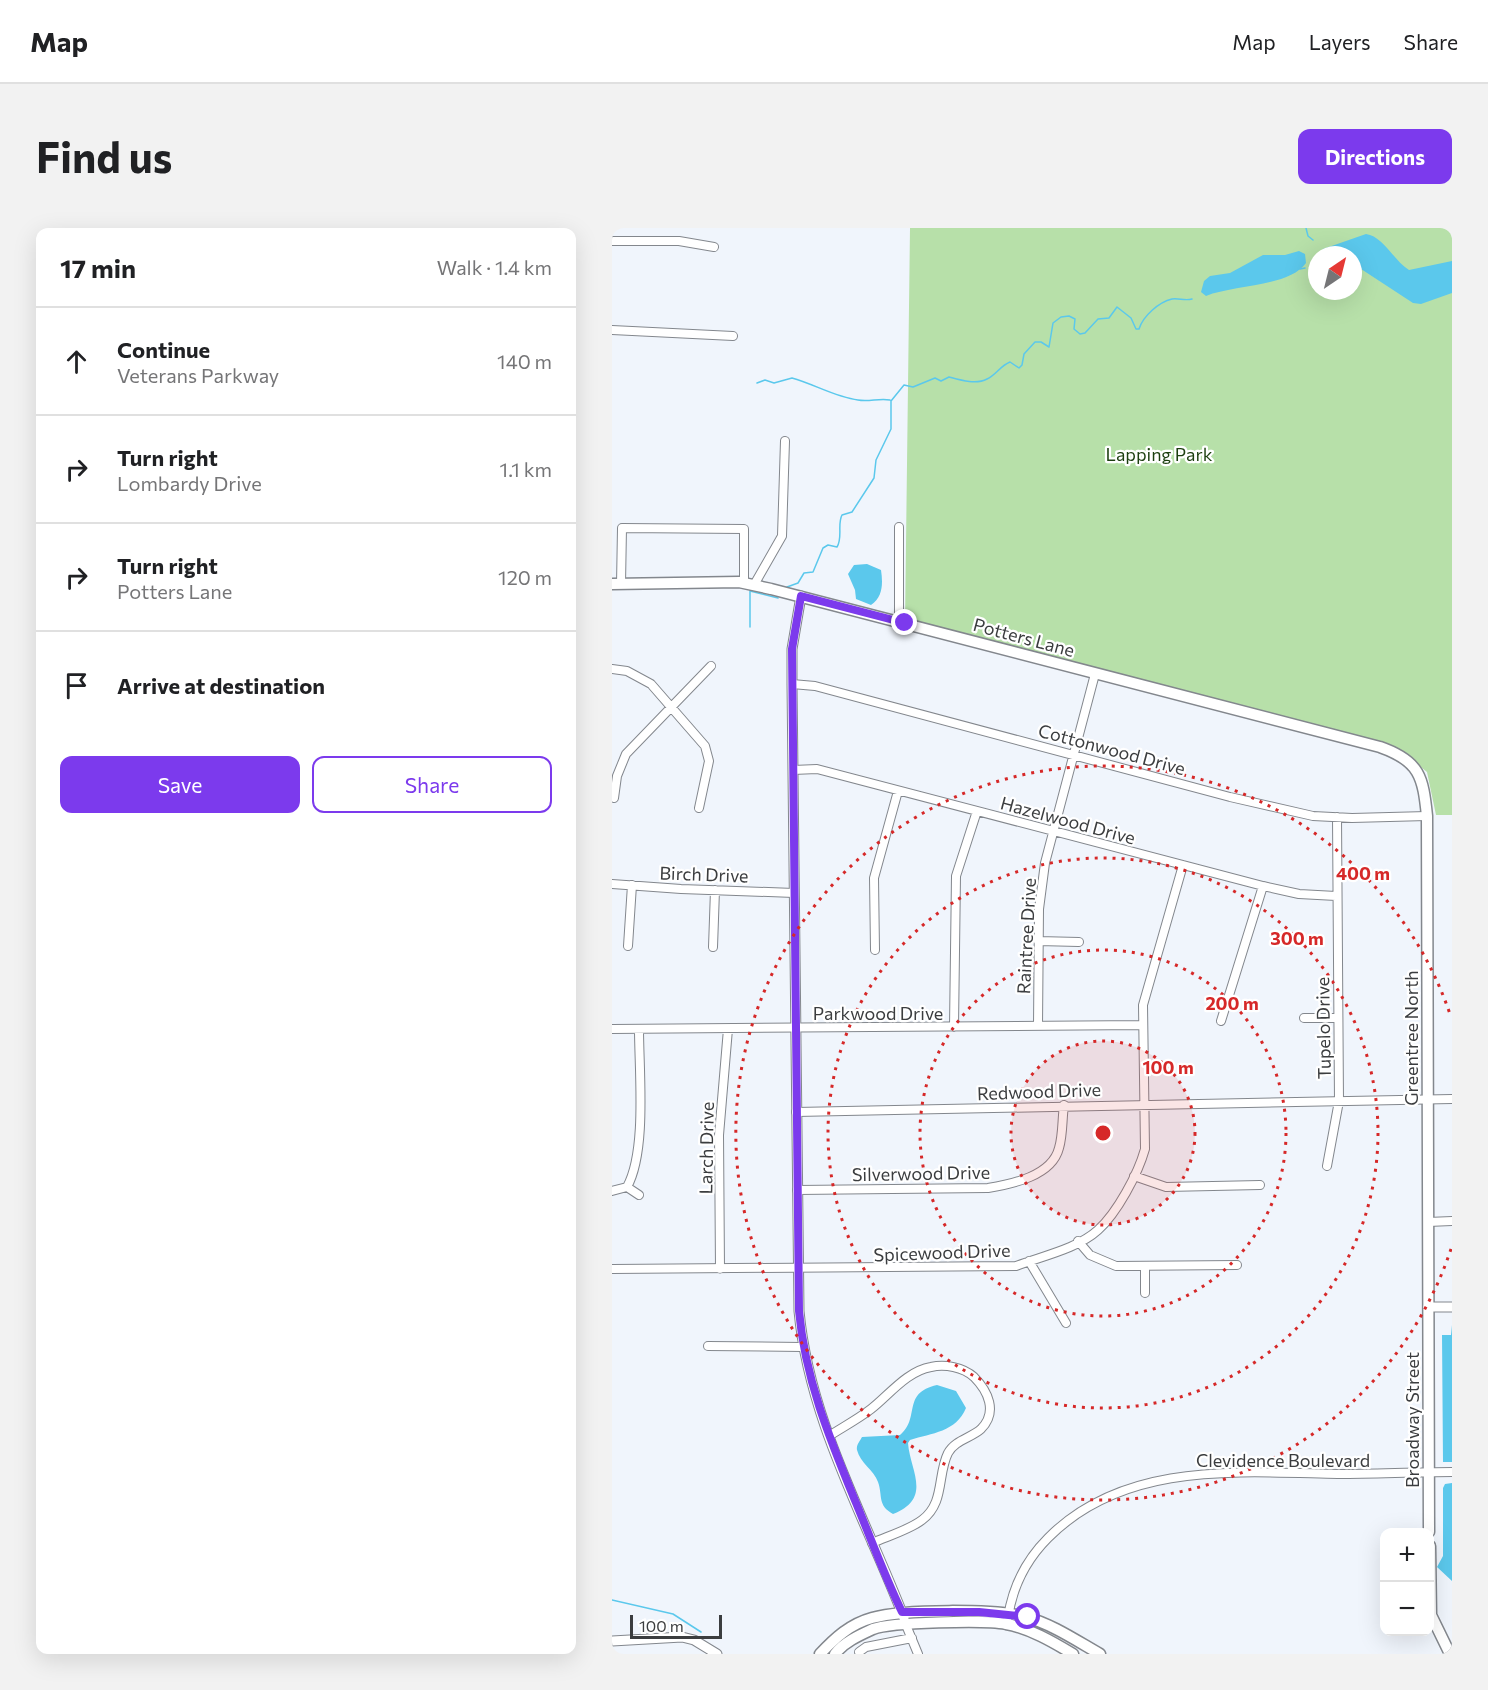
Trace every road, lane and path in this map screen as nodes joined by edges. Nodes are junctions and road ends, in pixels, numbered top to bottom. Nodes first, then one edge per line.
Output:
1 (612, 241) edge
2 (714, 247) dead end
3 (612, 330) edge
4 (733, 336) dead end
5 (785, 441) dead end
6 (899, 527) dead end
7 (616, 584) edge
8 (749, 584) junction
9 (801, 596) junction
10 (899, 621) junction
11 (711, 666) dead end
12 (612, 669) edge
13 (1095, 674) junction
14 (792, 684) junction
15 (671, 708) junction
16 (1074, 753) junction
17 (1417, 769) joint
18 (793, 770) junction
19 (898, 790) junction
20 (614, 798) dead end
21 (699, 808) dead end
22 (977, 811) junction
23 (1427, 816) junction
24 (1337, 817) junction
25 (1053, 831) junction
26 (1183, 865) junction
27 (612, 884) edge
28 (632, 885) junction
29 (1263, 886) junction
30 (715, 890) junction
31 (794, 893) junction
32 (1336, 896) junction
33 (1038, 941) junction
34 (1079, 942) dead end
35 (628, 946) dead end
36 (713, 947) dead end
37 (875, 950) dead end
38 (1304, 1018) dead end
39 (1338, 1018) junction
40 (1221, 1021) dead end
41 (1143, 1025) junction
42 (1038, 1026) junction
43 (954, 1027) junction
44 (797, 1028) junction
45 (612, 1029) edge
46 (639, 1029) junction
47 (728, 1029) junction
48 (1427, 1099) junction
49 (1452, 1099) edge
50 (1339, 1101) junction
51 (1144, 1103) junction
52 (1064, 1105) junction
53 (796, 1112) junction
54 (1327, 1166) dead end
55 (1134, 1176) junction
56 (1260, 1185) dead end
57 (627, 1187) junction
58 (797, 1190) junction
59 (612, 1191) edge
60 (639, 1195) dead end
61 (1452, 1221) edge
62 (1428, 1222) junction
63 (1078, 1241) junction
64 (1029, 1261) junction
65 (1237, 1265) dead end
66 (1145, 1266) junction
67 (612, 1269) edge
68 (720, 1269) junction
69 (798, 1269) junction
70 (1145, 1293) dead end
71 (1428, 1307) junction
72 (1452, 1307) edge
73 (1066, 1323) dead end
74 (708, 1346) dead end
75 (802, 1347) junction
76 (829, 1436) junction
77 (1452, 1472) edge
78 (1428, 1474) junction
79 (1429, 1528) edge
80 (872, 1543) junction
81 (1431, 1582) edge
82 (902, 1612) junction
83 (1008, 1619) junction
84 (906, 1625) junction
85 (912, 1638) junction
86 (851, 1640) junction
87 (612, 1641) edge
88 (859, 1653) edge
89 (717, 1654) edge
90 (820, 1654) edge
91 (835, 1654) edge
92 (918, 1654) edge
93 (1074, 1654) edge
94 (1100, 1654) edge
95 (1450, 1654) edge

1 - 2 street
3 - 4 street
5 - 8 street
6 - 10 street
7 - 8 main road, Potters Lane
7 - 8 street
8 - 9 main road, Potters Lane
9 - 10 main road, Potters Lane
9 - 14 street
10 - 13 main road, Potters Lane
11 - 15 street
12 - 15 street
13 - 16 street, Raintree Drive
13 - 17 main road, Potters Lane
14 - 16 street, Cottonwood Drive
14 - 18 street
15 - 20 street
15 - 21 street
16 - 24 street, Cottonwood Drive
16 - 25 street, Raintree Drive
17 - 23 main road, Greentree North
18 - 19 street, Hazelwood Drive
18 - 31 street
19 - 22 street, Hazelwood Drive
19 - 37 street
22 - 25 street, Hazelwood Drive
22 - 43 street
23 - 24 street, Cottonwood Drive
23 - 48 main road, Greentree North
24 - 32 street, Tupelo Drive
25 - 26 street, Hazelwood Drive
25 - 33 street, Raintree Drive
26 - 29 street, Hazelwood Drive
26 - 41 street, Spicewood Drive
27 - 28 street, Birch Drive
28 - 30 street, Birch Drive
28 - 35 street
29 - 32 street, Hazelwood Drive
29 - 40 street
30 - 31 street, Birch Drive
30 - 36 street
31 - 44 street
32 - 39 street, Tupelo Drive
33 - 34 street
33 - 42 street, Raintree Drive
38 - 39 street
39 - 50 street, Tupelo Drive
41 - 42 street, Parkwood Drive
41 - 51 street, Spicewood Drive
42 - 43 street, Parkwood Drive
43 - 44 street, Parkwood Drive
44 - 47 street, Parkwood Drive
44 - 53 street
45 - 46 street, Parkwood Drive
46 - 47 street, Parkwood Drive
46 - 57 street
47 - 68 street, Larch Drive
48 - 49 street, Redwood Drive
48 - 50 street, Redwood Drive
48 - 62 main road, Greentree North
50 - 51 street, Redwood Drive
50 - 54 street, Tupelo Drive
51 - 52 street, Redwood Drive
51 - 55 street, Spicewood Drive
52 - 53 street, Redwood Drive
52 - 58 street, Silverwood Drive
53 - 58 street
55 - 56 street
55 - 63 street, Spicewood Drive
57 - 59 street
57 - 60 street
58 - 69 street
61 - 62 street
62 - 71 main road, Greentree North
63 - 64 street, Spicewood Drive
63 - 66 street
64 - 69 street, Spicewood Drive
64 - 73 street
65 - 66 street
66 - 70 street
67 - 68 street, Spicewood Drive
68 - 69 street, Spicewood Drive
69 - 75 street
71 - 72 street
71 - 78 main road, Broadway Street
74 - 75 street
75 - 76 street
76 - 80 street
76 - 80 street
77 - 78 street, Clevidence Boulevard
78 - 79 main road, Broadway Street
78 - 83 street, Clevidence Boulevard
80 - 82 street
81 - 95 main road
82 - 83 main road
82 - 84 street
82 - 90 main road
83 - 84 main road
83 - 93 main road
83 - 94 main road
84 - 85 street
84 - 86 main road
85 - 88 street
85 - 92 street
86 - 88 street
86 - 91 main road
87 - 89 street

